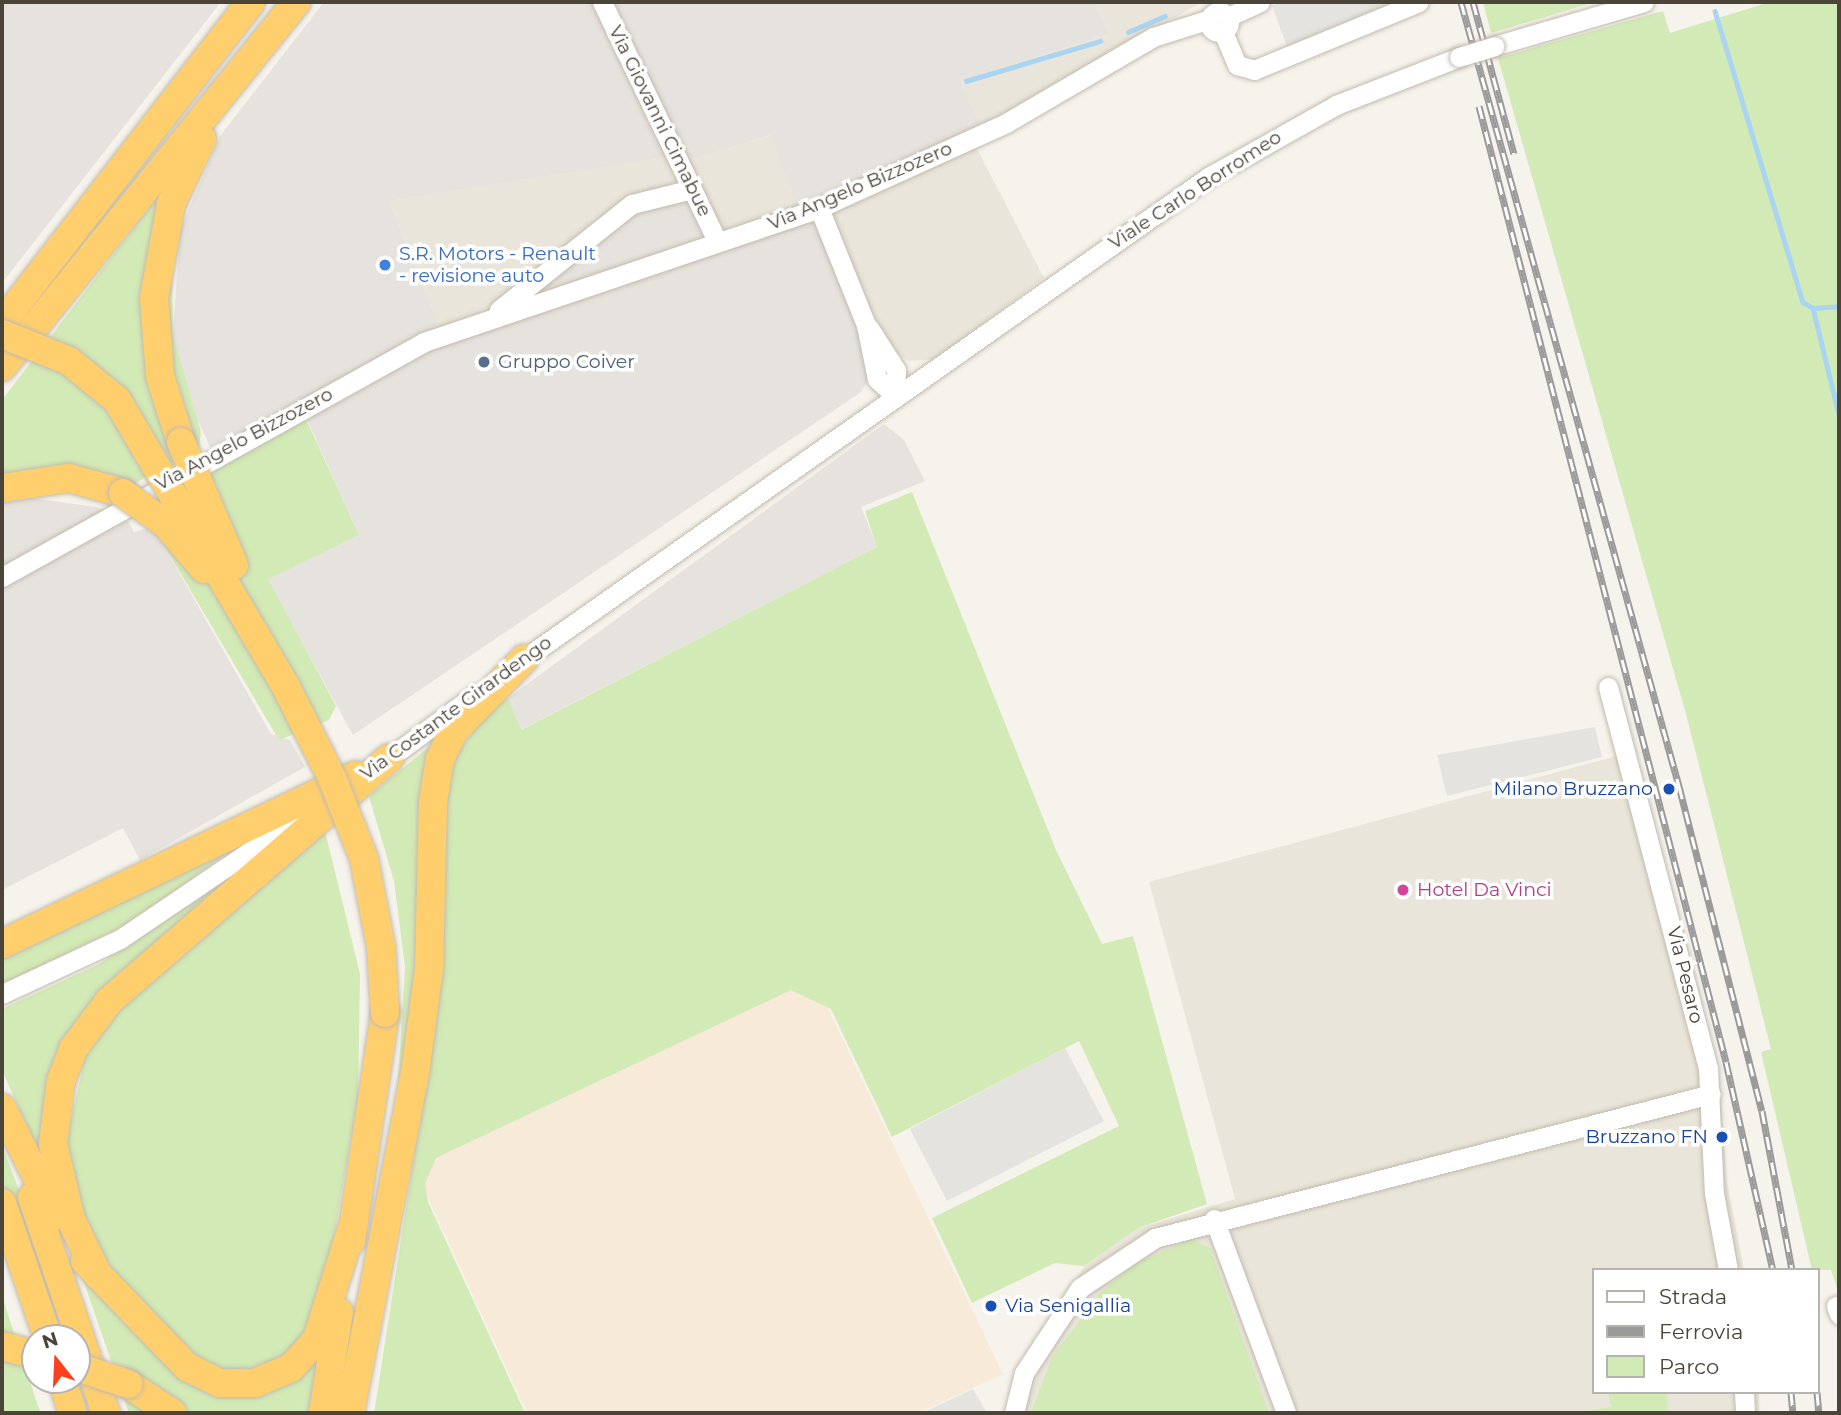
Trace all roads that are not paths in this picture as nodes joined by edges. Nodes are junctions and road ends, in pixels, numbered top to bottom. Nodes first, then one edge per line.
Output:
1 (244, 2) edge
2 (251, 2) edge
3 (297, 2) edge
4 (602, 2) edge
5 (1260, 2) edge
6 (1419, 2) edge
7 (1644, 2) edge
8 (1220, 22) junction
9 (226, 91) junction
10 (692, 188) junction
11 (819, 208) junction
12 (717, 241) junction
13 (2, 306) edge
14 (492, 316) junction
15 (2, 323) edge
16 (2, 334) edge
17 (2, 367) edge
18 (895, 396) junction
19 (2, 488) edge
20 (2, 577) edge
21 (524, 659) junction
22 (273, 665) junction
23 (1608, 687) dead end
24 (390, 758) junction
25 (2, 944) edge
26 (2, 994) edge
27 (385, 1013) junction
28 (1711, 1094) junction
29 (2, 1108) edge
30 (2, 1123) edge
31 (2, 1203) edge
32 (1214, 1219) junction
33 (354, 1222) junction
34 (1728, 1268) edge
35 (99, 1275) junction
36 (43, 1324) edge
37 (2, 1346) edge
38 (21, 1351) edge
39 (359, 1361) junction
40 (91, 1372) edge
41 (67, 1394) edge
42 (1744, 1394) edge
43 (73, 1413) edge
44 (106, 1413) edge
45 (172, 1413) edge
46 (323, 1413) edge
47 (350, 1413) edge
48 (1014, 1413) edge
49 (1286, 1413) edge
50 (1745, 1413) edge

1 - 13 highway
2 - 15 highway
3 - 9 highway
4 - 10 street, Via Giovanni Cimabue
5 - 8 street, Via Angelo Bizzozero
6 - 8 street
7 - 18 street, Viale Carlo Borromeo, bridge
8 - 11 street, Via Angelo Bizzozero
9 - 17 highway
9 - 22 highway, bridge
10 - 12 street, Via Giovanni Cimabue
10 - 14 street, Via Angelo Bizzozero
11 - 12 street, Via Angelo Bizzozero
11 - 18 street
12 - 14 street, Via Angelo Bizzozero
14 - 20 street, Via Angelo Bizzozero
16 - 22 highway, bridge
18 - 21 street, Via Costante Girardengo
19 - 22 highway, bridge
21 - 24 street, Via Costante Girardengo
21 - 39 highway
22 - 27 highway, bridge
23 - 28 street, Via Pesaro
24 - 25 highway
24 - 26 street, Via Costante Girardengo
24 - 35 highway
27 - 33 highway
27 - 39 highway
28 - 32 street
28 - 34 street, Via Pesaro
29 - 35 highway
30 - 44 highway
31 - 36 highway
32 - 48 street
32 - 49 street
33 - 35 highway
33 - 46 highway
37 - 38 highway
39 - 47 highway
40 - 45 highway, bridge
41 - 43 highway
42 - 50 street

